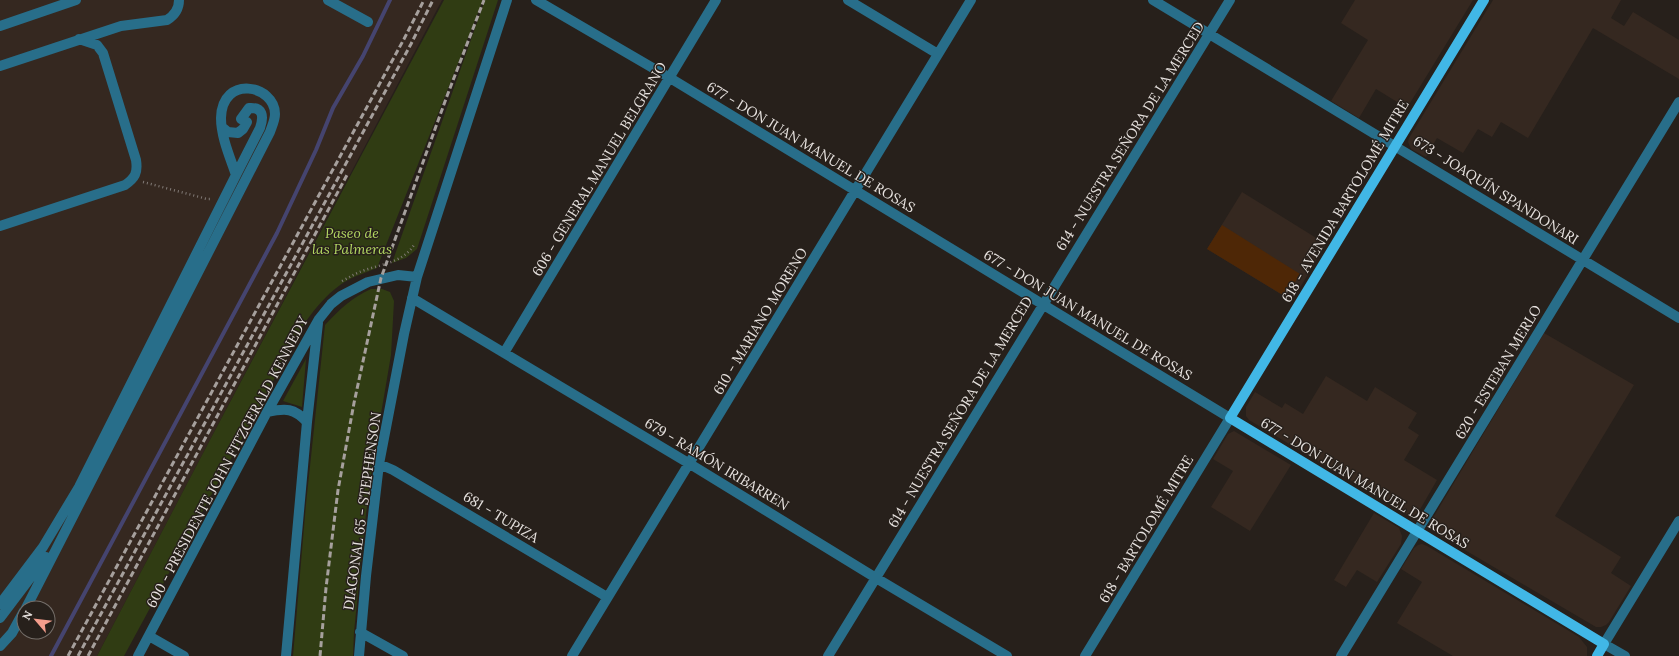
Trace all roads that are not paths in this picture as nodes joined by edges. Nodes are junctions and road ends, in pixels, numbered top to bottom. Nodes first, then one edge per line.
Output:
1 (76, 0) edge
2 (179, 0) edge
3 (328, 0) edge
4 (508, 0) edge
5 (536, 0) edge
6 (716, 0) edge
7 (848, 0) edge
8 (971, 0) edge
9 (1153, 0) edge
10 (1230, 0) edge
11 (1484, 0) edge
12 (368, 22) dead end
13 (0, 26) edge
14 (1210, 33) junction
15 (79, 39) junction
16 (938, 54) junction
17 (0, 66) edge
18 (670, 78) junction
19 (1679, 102) edge
20 (222, 127) junction
21 (1395, 145) junction
22 (236, 175) junction
23 (855, 190) junction
24 (0, 226) edge
25 (1583, 260) junction
26 (417, 277) junction
27 (412, 298) junction
28 (1042, 304) junction
29 (1679, 318) edge
30 (319, 319) junction
31 (504, 353) junction
32 (267, 412) junction
33 (1230, 418) junction
34 (307, 422) junction
35 (379, 464) junction
36 (690, 464) junction
37 (82, 498) junction
38 (1679, 521) edge
39 (1418, 531) junction
40 (876, 578) junction
41 (607, 597) junction
42 (30, 600) edge
43 (0, 604) edge
44 (0, 618) edge
45 (16, 626) edge
46 (360, 632) junction
47 (150, 636) junction
48 (1604, 644) junction
49 (0, 646) edge
50 (138, 656) edge
51 (184, 656) edge
52 (286, 656) edge
53 (359, 656) edge
54 (403, 656) edge
55 (572, 656) edge
56 (828, 656) edge
57 (1007, 656) edge
58 (1085, 656) edge
59 (1342, 656) edge
60 (1597, 656) edge
61 (1625, 656) edge

1 - 13 street
2 - 15 street
3 - 12 street
4 - 26 street
5 - 18 street, 677 - DON JUAN MANUEL DE ROSAS
6 - 18 street, 606 - GENERAL MANUEL BELGRANO
7 - 16 street
8 - 16 street, 610 - MARIANO MORENO
9 - 14 street, 673 - JOAQUÍN SPANDONARI
10 - 14 street, 614 - NUESTRA SEÑORA DE LA MERCED
11 - 21 main road, 618 - AVENIDA BARTOLOMÉ MITRE
14 - 21 street, 673 - JOAQUÍN SPANDONARI
14 - 28 street, 614 - NUESTRA SEÑORA DE LA MERCED
15 - 17 street
15 - 24 street
16 - 23 street, 610 - MARIANO MORENO
18 - 23 street, 677 - DON JUAN MANUEL DE ROSAS
18 - 31 street, 606 - GENERAL MANUEL BELGRANO
19 - 25 street, 620 - ESTEBAN MERLO
20 - 22 street
20 - 22 street
20 - 37 street
21 - 25 street, 673 - JOAQUÍN SPANDONARI
21 - 33 main road, 618 - AVENIDA BARTOLOMÉ MITRE
22 - 43 street
23 - 28 street, 677 - DON JUAN MANUEL DE ROSAS
23 - 36 street, 610 - MARIANO MORENO
25 - 29 street, 673 - JOAQUÍN SPANDONARI
25 - 39 street, 620 - ESTEBAN MERLO
26 - 27 street, DIAGONAL 65 - STEPHENSON
26 - 30 street, 600 - PRESIDENTE JOHN FITZGERALD KENNEDY
27 - 31 street, 679 - RAMÓN IRIBARREN
27 - 35 street, DIAGONAL 65 - STEPHENSON
28 - 33 street, 677 - DON JUAN MANUEL DE ROSAS
28 - 40 street, 614 - NUESTRA SEÑORA DE LA MERCED
30 - 32 street, 600 - PRESIDENTE JOHN FITZGERALD KENNEDY
30 - 34 street
31 - 36 street, 679 - RAMÓN IRIBARREN
32 - 34 street
32 - 47 street, 600 - PRESIDENTE JOHN FITZGERALD KENNEDY
33 - 39 main road, 677 - DON JUAN MANUEL DE ROSAS
33 - 58 street, 618 - BARTOLOMÉ MITRE
34 - 52 street
35 - 41 street, 681 - TUPIZA
35 - 46 street, DIAGONAL 65 - STEPHENSON
36 - 40 street, 679 - RAMÓN IRIBARREN
36 - 41 street, 610 - MARIANO MORENO
37 - 42 street
37 - 44 street
38 - 48 street
39 - 48 main road, 677 - DON JUAN MANUEL DE ROSAS
39 - 59 street, 620 - ESTEBAN MERLO
40 - 56 street, 614 - NUESTRA SEÑORA DE LA MERCED
40 - 57 street, 679 - RAMÓN IRIBARREN
41 - 55 street, 610 - MARIANO MORENO
45 - 49 street
46 - 53 street, DIAGONAL 65 - STEPHENSON
46 - 54 street
47 - 50 street, 600 - PRESIDENTE JOHN FITZGERALD KENNEDY
47 - 51 street
48 - 60 main road
48 - 61 street, 677 - DON JUAN MANUEL DE ROSAS

